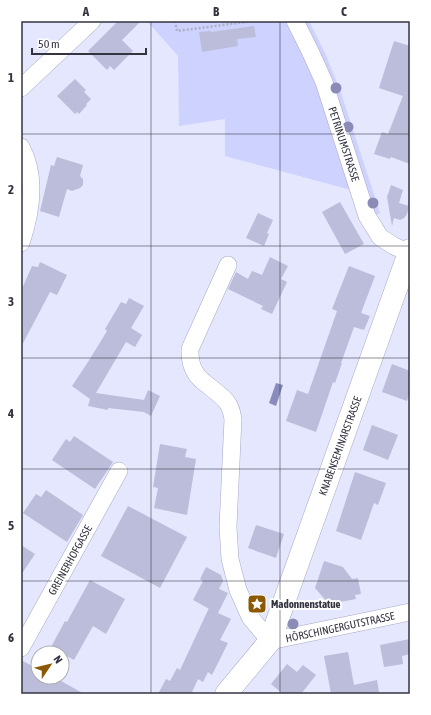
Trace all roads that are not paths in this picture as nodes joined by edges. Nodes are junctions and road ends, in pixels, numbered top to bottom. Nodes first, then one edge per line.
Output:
1 (92, 21) edge
2 (295, 21) edge
3 (21, 88) edge
4 (21, 147) edge
5 (21, 243) edge
6 (409, 252) edge
7 (228, 265) dead end
8 (119, 471) dead end
9 (410, 612) edge
10 (270, 641) junction
11 (21, 648) edge
12 (226, 694) edge

1 - 3 street
2 - 6 street, PETRINUMSTRASSE
4 - 5 street
6 - 10 street, KNABENSEMINARSTRASSE
7 - 10 street
8 - 11 street, GREINERHOFGASSE
9 - 10 street, HÖRSCHINGERGUTSTRASSE
10 - 12 street, KNABENSEMINARSTRASSE

